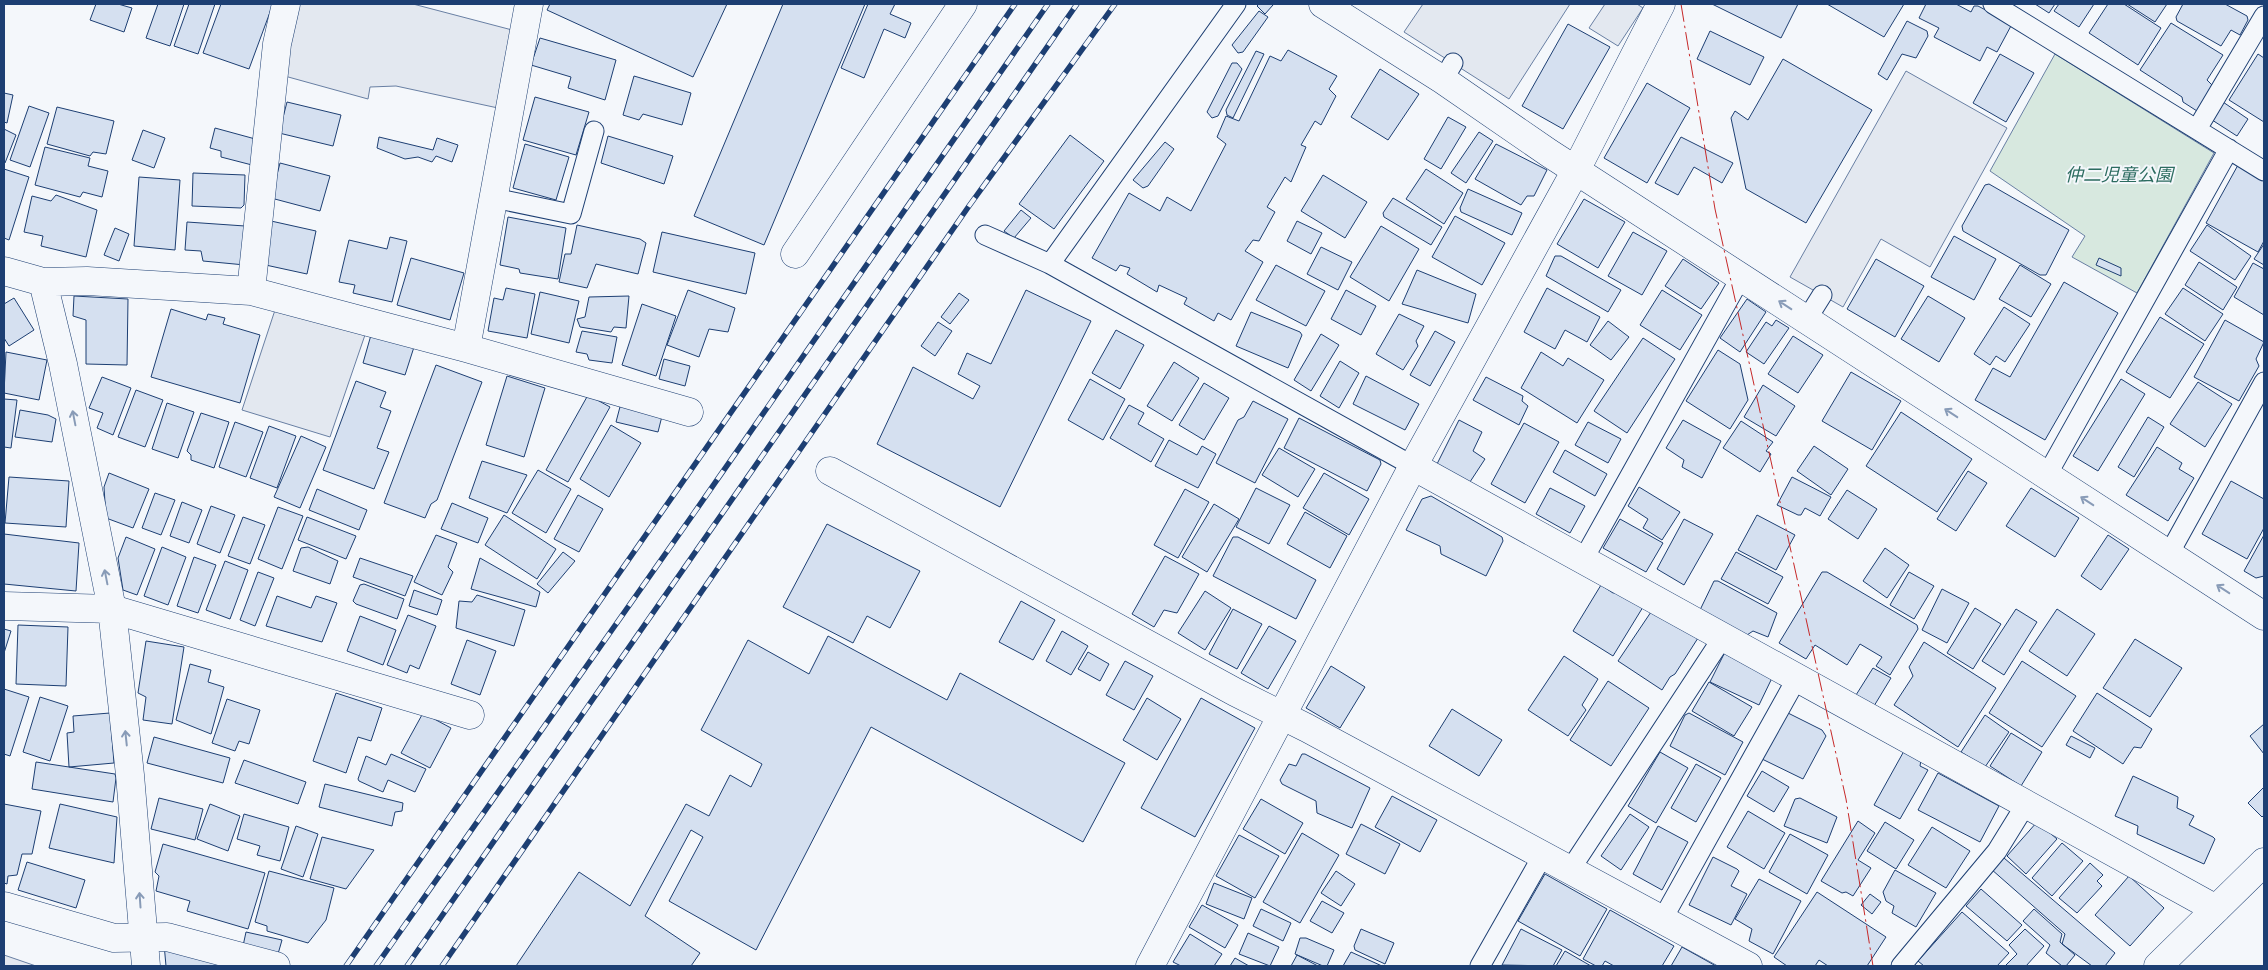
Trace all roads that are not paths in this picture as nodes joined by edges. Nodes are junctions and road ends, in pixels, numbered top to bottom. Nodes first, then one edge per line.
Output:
1 (286, 4) edge
2 (529, 4) edge
3 (963, 4) edge
4 (1236, 4) edge
5 (1323, 4) edge
6 (1662, 4) edge
7 (2002, 6) edge
8 (2264, 16) edge
9 (2196, 129) junction
10 (594, 131) dead end
11 (2229, 149) junction
12 (1576, 170) junction
13 (2264, 170) edge
14 (494, 198) junction
15 (985, 235) dead end
16 (795, 254) dead end
17 (1050, 264) junction
18 (4, 271) edge
19 (1741, 277) junction
20 (43, 282) junction
21 (251, 291) junction
22 (1822, 295) dead end
23 (1807, 319) junction
24 (466, 348) junction
25 (2264, 382) edge
26 (689, 412) dead end
27 (1413, 466) junction
28 (830, 471) dead end
29 (2047, 475) junction
30 (2169, 554) junction
31 (1583, 560) junction
32 (4, 606) edge
33 (112, 609) junction
34 (2264, 616) edge
35 (1723, 637) junction
36 (1797, 678) junction
37 (470, 715) dead end
38 (1283, 715) junction
39 (2026, 804) junction
40 (1542, 855) junction
41 (2264, 862) edge
42 (1570, 870) junction
43 (4, 906) edge
44 (2216, 908) junction
45 (1662, 920) junction
46 (142, 937) junction
47 (146, 966) edge
48 (276, 966) edge
49 (1150, 966) edge
50 (1480, 966) edge
51 (1748, 966) edge
52 (1901, 966) edge
53 (2158, 966) edge

1 - 21 street
2 - 14 street
3 - 16 street
4 - 17 lane
5 - 12 street
6 - 12 street
7 - 9 lane
8 - 9 lane
9 - 11 lane
10 - 14 lane
11 - 13 lane
11 - 29 lane
12 - 19 street
12 - 27 street
14 - 24 street
15 - 17 lane
17 - 27 lane
18 - 20 street
23 -> 19 street
19 - 31 lane
20 - 21 street
33 -> 20 street
21 - 24 street
22 - 23 lane
29 -> 23 street
24 - 26 street
25 - 30 lane
27 - 31 street
27 - 38 street
28 - 38 street
30 -> 29 street
34 -> 30 street
31 - 35 street
32 - 33 street
33 - 37 street
46 -> 33 street
35 - 36 street
35 - 42 lane
36 - 39 street
36 - 45 lane
38 - 40 street
38 - 49 street
39 - 44 street
39 - 52 lane
40 - 42 street
40 - 50 lane
41 - 44 street
42 - 45 street
43 - 46 street
44 - 53 street
45 - 51 street
46 - 47 street
46 - 48 street

